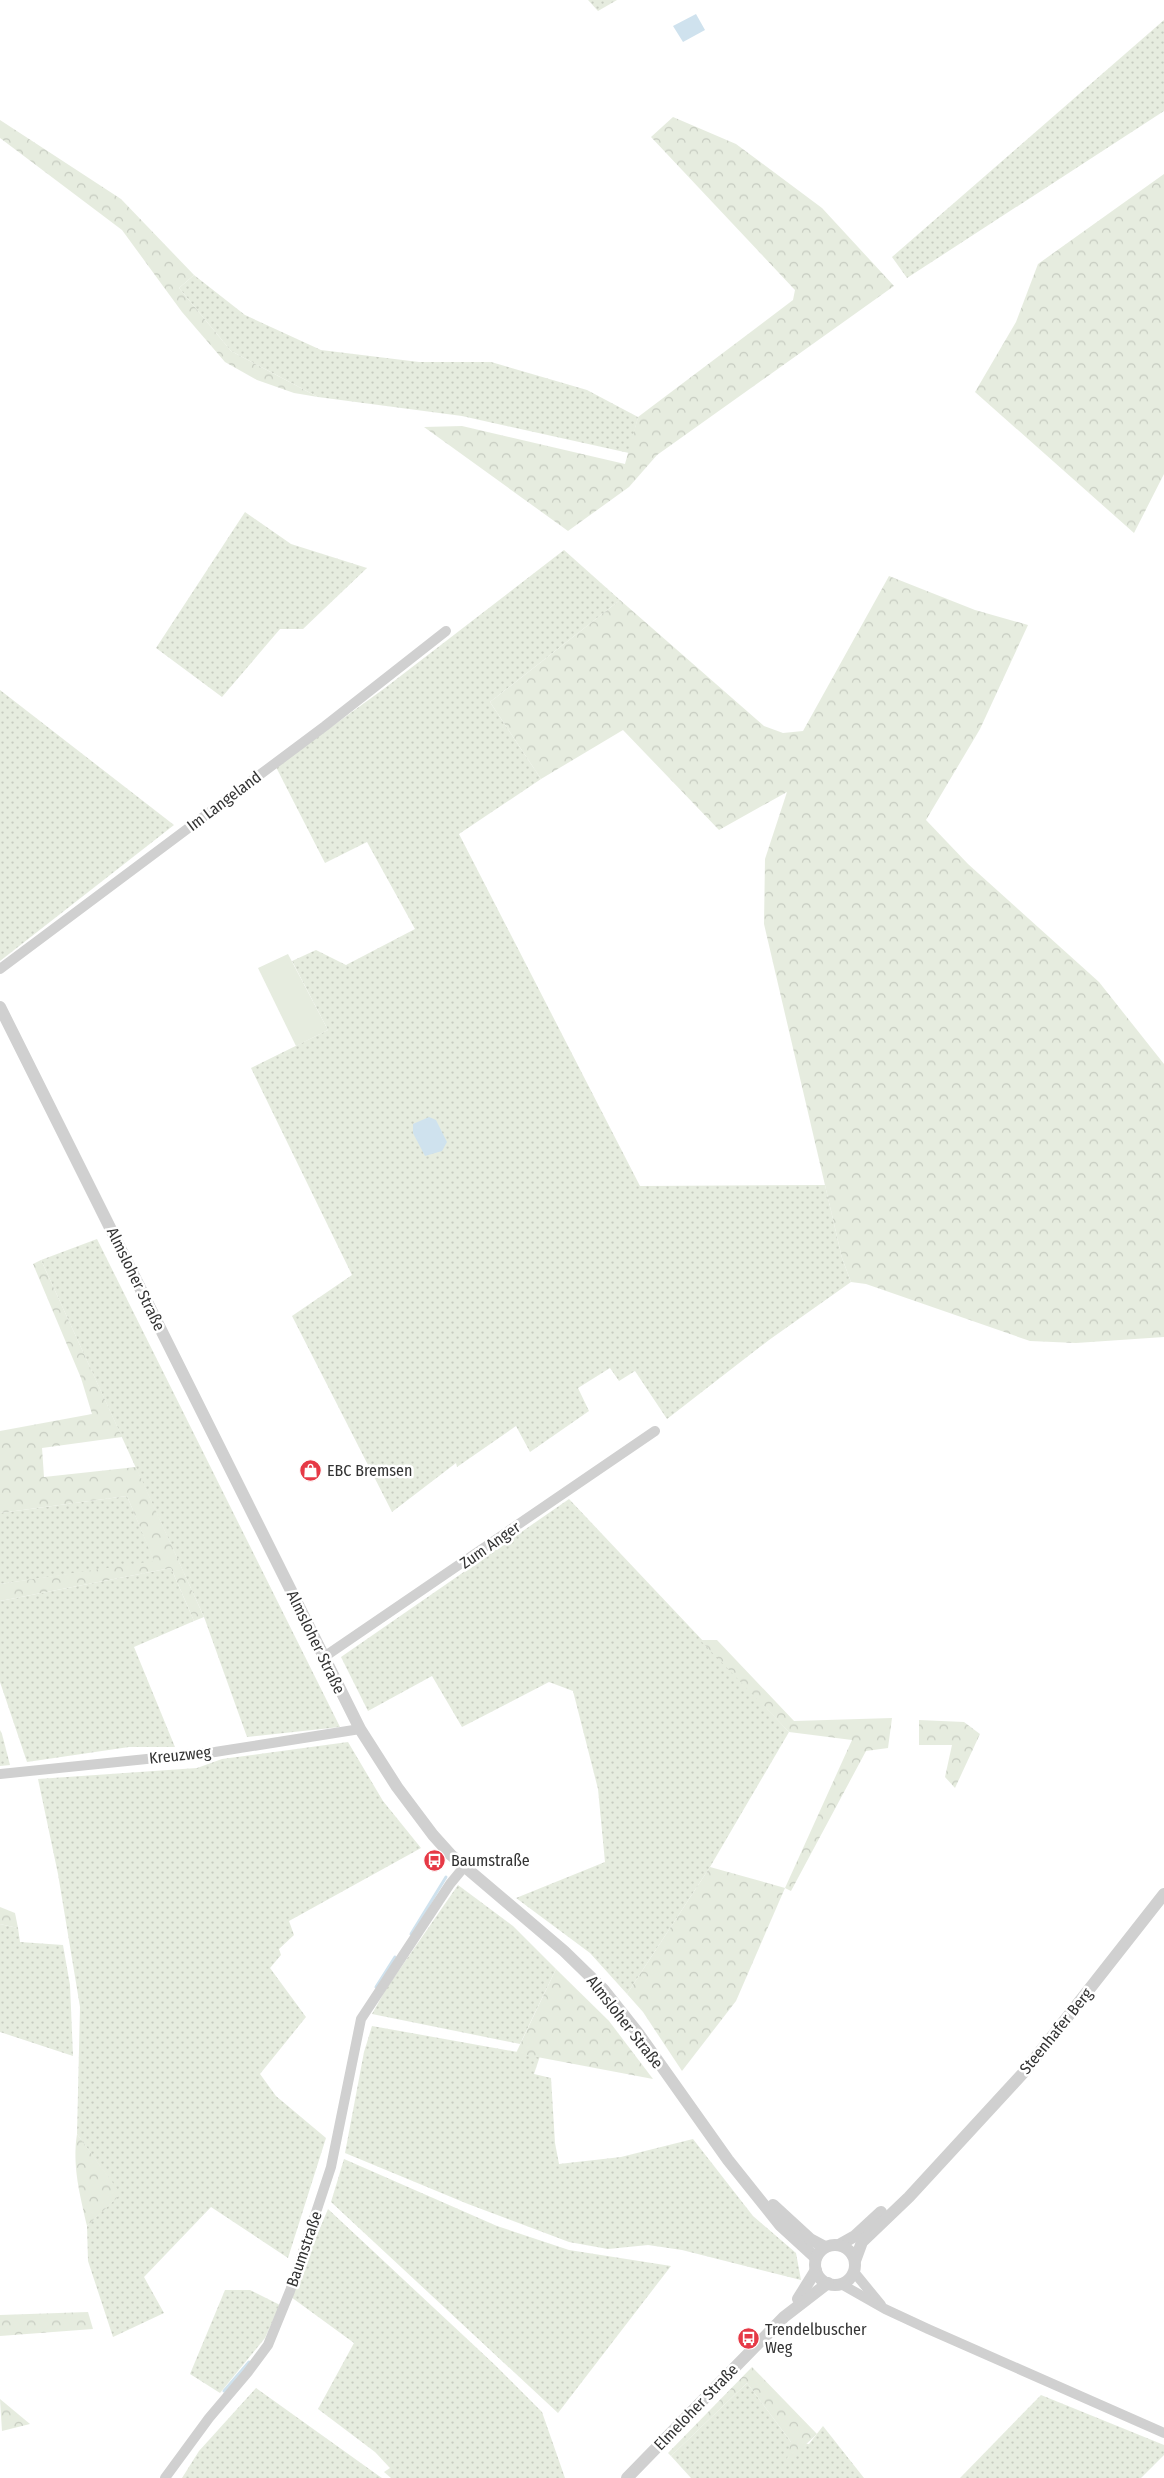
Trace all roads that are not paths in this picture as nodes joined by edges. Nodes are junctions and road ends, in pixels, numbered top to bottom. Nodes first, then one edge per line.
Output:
1 (446, 631) dead end
2 (0, 969) edge
3 (0, 1007) edge
4 (656, 1430) dead end
5 (324, 1657) junction
6 (360, 1729) junction
7 (0, 1774) edge
8 (464, 1867) junction
9 (1164, 1894) edge
10 (940, 2162) junction
11 (755, 2191) junction
12 (840, 2245) junction
13 (825, 2247) junction
14 (816, 2264) junction
15 (854, 2266) junction
16 (834, 2284) junction
17 (885, 2309) junction
18 (786, 2315) junction
19 (1164, 2433) edge
20 (165, 2478) edge
21 (627, 2478) edge

1 - 2 street, Im Langeland
3 - 5 street, Almsloher Straße
4 - 5 street, Zum Anger
5 - 6 street, Almsloher Straße
6 - 7 street, Kreuzweg
6 - 8 street, Almsloher Straße
8 - 11 street, Almsloher Straße
8 - 20 street, Baumstraße
9 - 10 street, Steenhafer Berg
10 - 12 street, Steenhafer Berg
10 - 15 street, Steenhafer Berg
11 - 13 street, Almsloher Straße
11 - 14 street, Almsloher Straße
12 - 13 street
12 - 15 street
13 - 14 street
14 - 16 street
14 - 18 street, Elmeloher Straße
15 - 16 street
15 - 17 street
16 - 17 street
16 - 18 street, Elmeloher Straße
17 - 19 street
18 - 21 street, Elmeloher Straße

